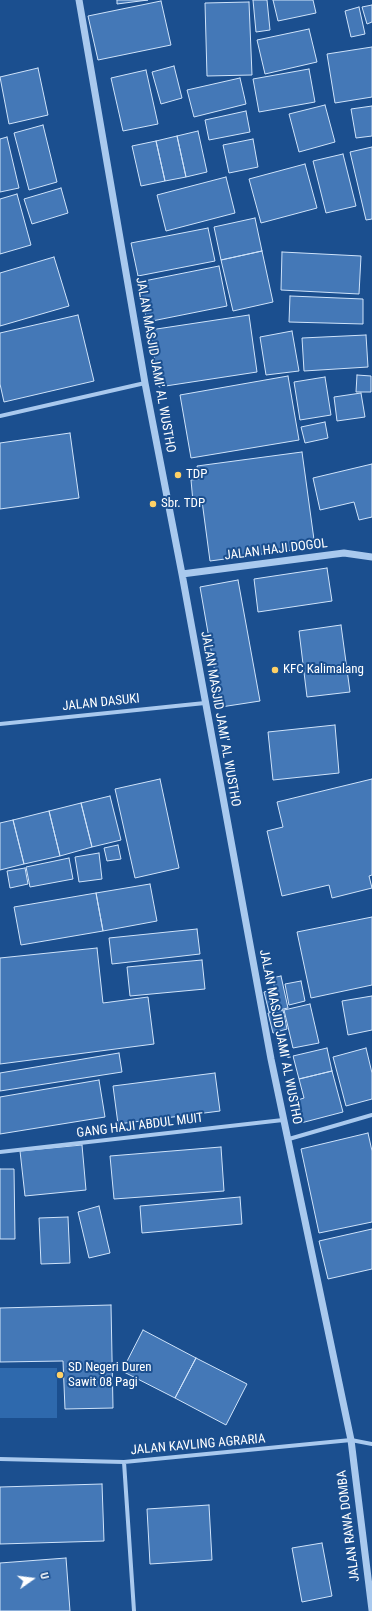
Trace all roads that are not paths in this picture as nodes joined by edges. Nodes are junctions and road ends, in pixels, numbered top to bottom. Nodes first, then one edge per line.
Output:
1 (79, 0) edge
2 (145, 383) junction
3 (0, 416) edge
4 (372, 557) edge
5 (182, 574) junction
6 (205, 703) junction
7 (0, 724) edge
8 (372, 1115) edge
9 (283, 1120) junction
10 (289, 1139) junction
11 (0, 1152) edge
12 (351, 1440) junction
13 (372, 1444) edge
14 (0, 1460) edge
15 (124, 1462) junction
16 (372, 1610) edge
17 (134, 1611) edge

1 - 2 street, JALAN MASJID JAMI' AL WUSTHO
2 - 3 street
2 - 5 street, JALAN MASJID JAMI' AL WUSTHO
4 - 5 street, JALAN HAJI DOGOL
5 - 6 street, JALAN MASJID JAMI' AL WUSTHO
6 - 7 street, JALAN DASUKI
6 - 9 street, JALAN MASJID JAMI' AL WUSTHO
8 - 10 street
9 - 10 street, JALAN MASJID JAMI' AL WUSTHO
9 - 11 street, GANG HAJI ABDUL MUIT
10 - 12 street, JALAN MASJID JAMI' AL WUSTHO
12 - 13 street, JALAN KAVLING AGRARIA
12 - 15 street, JALAN KAVLING AGRARIA
12 - 16 street, JALAN RAWA DOMBA
14 - 15 street
15 - 17 street, JALAN KAVLING AGRARIA

